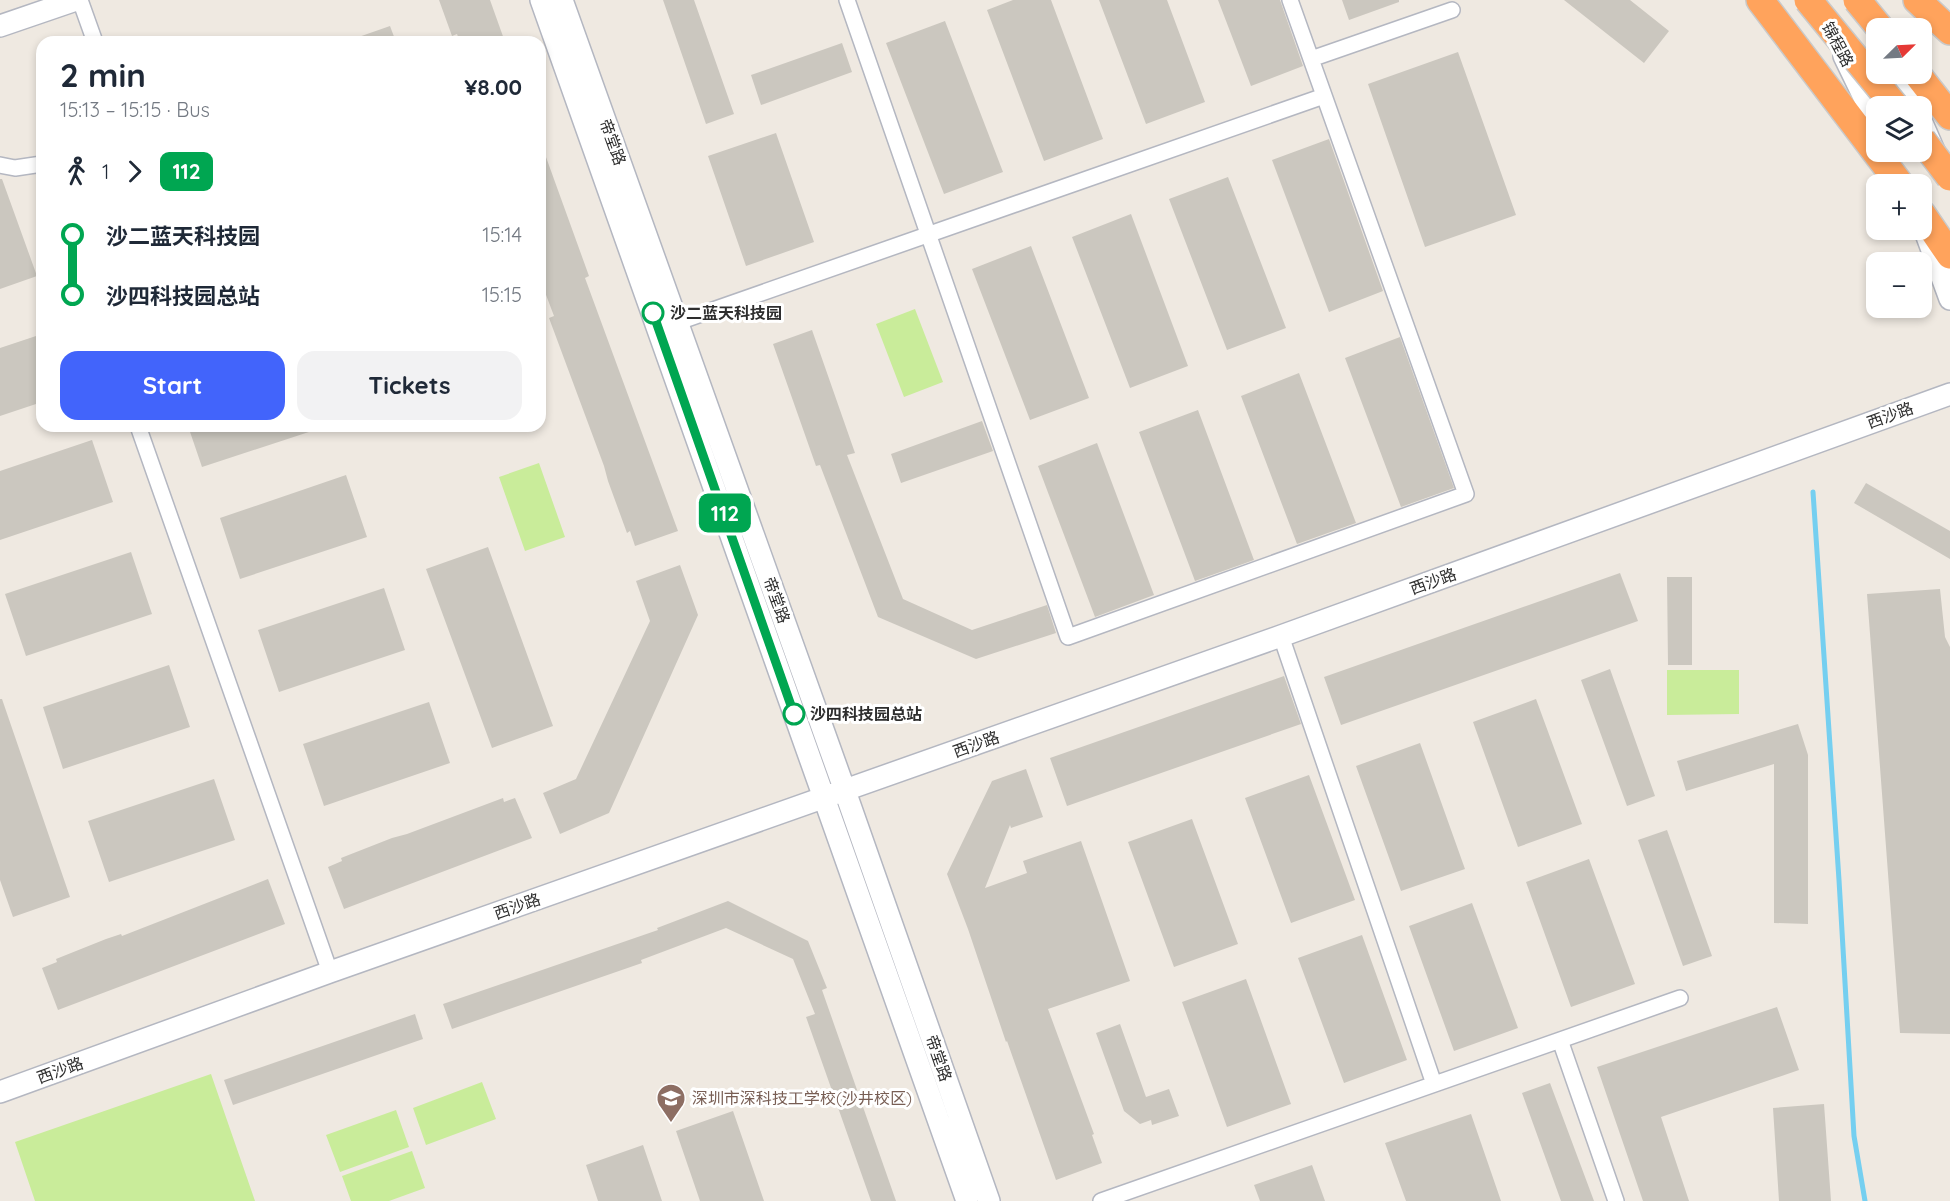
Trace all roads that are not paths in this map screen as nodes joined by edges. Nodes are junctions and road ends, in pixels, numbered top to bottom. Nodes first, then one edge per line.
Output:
1 (78, 0) edge
2 (541, 0) edge
3 (562, 0) edge
4 (847, 0) edge
5 (1290, 0) edge
6 (1760, 0) edge
7 (1808, 0) edge
8 (1814, 0) edge
9 (1858, 0) edge
10 (1917, 0) edge
11 (1452, 10) dead end
12 (1870, 18) edge
13 (0, 26) edge
14 (1950, 31) edge
15 (92, 36) edge
16 (1311, 59) junction
17 (1925, 84) edge
18 (1324, 96) junction
19 (1887, 96) edge
20 (1866, 102) edge
21 (1950, 116) edge
22 (1932, 146) edge
23 (1932, 153) edge
24 (0, 165) edge
25 (36, 165) edge
26 (1892, 174) edge
27 (1950, 177) edge
28 (1950, 187) edge
29 (1932, 229) edge
30 (929, 234) junction
31 (1929, 240) edge
32 (1950, 255) edge
33 (1950, 299) edge
34 (668, 326) junction
35 (1950, 394) edge
36 (140, 432) edge
37 (1281, 636) junction
38 (845, 791) junction
39 (823, 798) junction
40 (330, 972) junction
41 (1680, 998) dead end
42 (1560, 1040) junction
43 (1434, 1084) junction
44 (0, 1092) edge
45 (967, 1201) edge
46 (988, 1201) edge
47 (1101, 1201) edge
48 (1616, 1201) edge

1 - 13 street
1 - 15 street
2 - 34 street, 帝堂路
3 - 34 street, 帝堂路
4 - 30 street
5 - 16 street
6 - 26 highway
7 - 19 highway, bridge
8 - 20 street, 锦程路
9 - 12 highway, bridge
10 - 14 highway
11 - 16 street
16 - 18 street
17 - 21 highway
18 - 30 street
18 - 30 street
22 - 28 street
23 - 27 highway, bridge
24 - 25 street
29 - 32 highway
30 - 34 street
31 - 33 street
34 - 38 street, 帝堂路
34 - 39 street, 帝堂路
35 - 37 street, 西沙路
36 - 40 street
37 - 38 street, 西沙路
37 - 43 street
38 - 39 street, 西沙路
38 - 46 street, 帝堂路
39 - 40 street, 西沙路
39 - 45 street, 帝堂路
40 - 44 street, 西沙路
41 - 42 street
42 - 43 street
42 - 48 street
43 - 47 street

